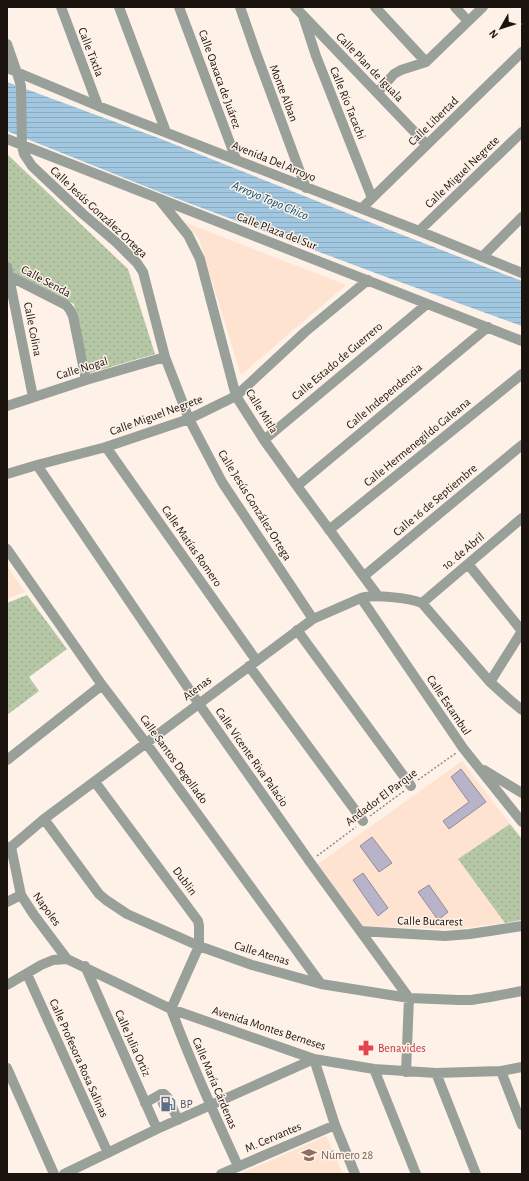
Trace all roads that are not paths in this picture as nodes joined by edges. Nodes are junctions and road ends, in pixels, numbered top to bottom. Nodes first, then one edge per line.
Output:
1 (61, 7) edge
2 (119, 7) edge
3 (179, 7) edge
4 (240, 7) edge
5 (295, 7) edge
6 (375, 7) edge
7 (455, 7) edge
8 (483, 7) edge
9 (303, 16) junction
10 (468, 21) junction
11 (7, 44) edge
12 (522, 52) edge
13 (426, 62) junction
14 (7, 68) edge
15 (17, 73) junction
16 (377, 93) junction
17 (98, 106) junction
18 (166, 132) junction
19 (522, 132) edge
20 (7, 139) edge
21 (427, 145) junction
22 (22, 146) junction
23 (236, 159) junction
24 (306, 188) junction
25 (372, 198) junction
26 (159, 199) junction
27 (362, 208) junction
28 (522, 218) edge
29 (419, 231) junction
30 (482, 256) junction
31 (8, 272) edge
32 (522, 273) edge
33 (368, 280) junction
34 (427, 304) junction
35 (488, 327) junction
36 (522, 341) edge
37 (165, 357) junction
38 (522, 374) edge
39 (86, 380) junction
40 (236, 396) junction
41 (33, 397) junction
42 (7, 406) edge
43 (190, 419) junction
44 (264, 440) junction
45 (522, 444) edge
46 (106, 447) junction
47 (37, 465) junction
48 (7, 474) edge
49 (297, 486) junction
50 (522, 518) edge
51 (329, 530) junction
52 (7, 549) edge
53 (468, 564) junction
54 (364, 576) junction
55 (378, 596) junction
56 (361, 598) junction
57 (422, 604) junction
58 (313, 619) junction
59 (298, 630) junction
60 (522, 631) edge
61 (252, 663) junction
62 (490, 682) junction
63 (102, 685) junction
64 (199, 704) junction
65 (522, 710) edge
66 (146, 743) junction
67 (7, 760) edge
68 (479, 767) junction
69 (95, 782) junction
70 (411, 786) road end
71 (522, 793) edge
72 (44, 819) junction
73 (363, 821) road end
74 (522, 822) edge
75 (9, 847) edge
76 (21, 895) junction
77 (7, 902) edge
78 (522, 926) edge
79 (360, 932) junction
80 (199, 946) junction
81 (67, 959) junction
82 (84, 966) junction
83 (27, 974) junction
84 (321, 984) junction
85 (7, 985) edge
86 (522, 991) edge
87 (410, 998) junction
88 (171, 1009) junction
89 (314, 1059) junction
90 (522, 1067) edge
91 (7, 1068) edge
92 (374, 1069) junction
93 (501, 1071) junction
94 (406, 1072) junction
95 (436, 1073) junction
96 (145, 1103) junction
97 (210, 1105) junction
98 (178, 1120) junction
99 (335, 1125) junction
100 (522, 1125) edge
101 (157, 1130) junction
102 (108, 1154) junction
103 (238, 1166) junction
104 (54, 1174) edge
105 (64, 1174) edge
106 (221, 1174) edge
107 (355, 1174) edge
108 (416, 1174) edge
109 (476, 1174) edge

1 - 17 street, Calle Tixtla
2 - 18 street
3 - 23 street, Calle Oaxaca de Juárez
4 - 24 street, Monte Alban
5 - 9 street, Calle Plan de Iguala
6 - 13 street
7 - 10 street
8 - 10 street
9 - 16 street, Calle Plan de Iguala
9 - 25 street, Calle Río Tacachi
10 - 13 street
11 - 15 street
12 - 21 street, Calle Libertad
13 - 16 street
14 - 15 street, Avenida Del Arroyo
15 - 17 street, Avenida Del Arroyo
15 - 22 street
16 - 21 street, Calle Plan de Iguala
17 - 18 street, Avenida Del Arroyo
18 - 23 street, Avenida Del Arroyo
19 - 29 street, Calle Miguel Negrete
20 - 22 street, Calle Plaza del Sur
21 - 25 street, Calle Libertad
22 - 26 street, Calle Plaza del Sur
22 - 37 street, Calle Jesús González Ortega
23 - 24 street, Avenida Del Arroyo
24 - 27 street, Avenida Del Arroyo
25 - 27 street, Calle Libertad
26 - 33 street, Calle Plaza del Sur
26 - 40 street, Calle Mitla
27 - 29 street, Avenida Del Arroyo
28 - 30 street
29 - 30 street, Avenida Del Arroyo
30 - 32 street, Avenida Del Arroyo
31 - 39 street, Calle Senda
31 - 41 street, Calle Colina
33 - 34 street, Calle Plaza del Sur
33 - 40 street, Calle Miguel Negrete
34 - 35 street, Calle Plaza del Sur
34 - 44 street, Calle Estado de Guerrero
35 - 36 street, Calle Plaza del Sur
35 - 49 street, Calle Independencia
37 - 39 street, Calle Nogal
37 - 43 street, Calle Jesús González Ortega
38 - 51 street, Calle Hermenegildo Galeana
39 - 41 street, Calle Nogal
40 - 43 street, Calle Miguel Negrete
40 - 44 street, Calle Mitla
41 - 42 street, Calle Nogal
43 - 46 street, Calle Miguel Negrete
43 - 58 street, Calle Jesús González Ortega
44 - 49 street, Calle Mitla
45 - 54 street, Calle 16 de Septiembre
46 - 47 street, Calle Miguel Negrete
46 - 61 street, Calle Matías Romero
47 - 48 street, Calle Miguel Negrete
47 - 64 street, Calle Vicente Riva Palacio
49 - 51 street, Calle Mitla
50 - 53 street, 1o. de Abril
51 - 54 street, Calle Mitla
52 - 63 street, Calle Santos Degollado
53 - 57 street, 1o. de Abril
53 - 60 street
54 - 55 street, Calle Mitla
55 - 56 street, Atenas
55 - 57 street, Atenas
56 - 58 street, Atenas
56 - 68 street, Calle Estambul
57 - 62 street
58 - 59 street, Atenas
59 - 61 street, Atenas
59 - 70 street
60 - 62 street
61 - 64 street, Atenas
61 - 73 street, Calle Matías Romero
62 - 65 street
63 - 66 street, Calle Santos Degollado
63 - 67 street
64 - 66 street, Atenas
64 - 79 street, Calle Vicente Riva Palacio
66 - 69 street, Atenas
66 - 84 street, Calle Santos Degollado
68 - 71 street
68 - 74 street, Calle Estambul
69 - 72 street, Atenas
69 - 80 street, Dublin
72 - 75 street, Atenas
72 - 80 street, Calle Atenas
75 - 76 street, Napoles
76 - 77 street
76 - 81 street, Napoles
78 - 79 street, Calle Bucarest
79 - 87 street, Calle Vicente Riva Palacio
80 - 84 street, Calle Atenas
80 - 88 street, Dublin
81 - 82 street, Avenida Montes Berneses
81 - 83 street
82 - 88 street, Avenida Montes Berneses
82 - 96 street, Calle Julia Ortiz
83 - 85 street
83 - 102 street, Calle Profesora Rosa Salinas
84 - 87 street, Calle Atenas
86 - 87 street, Calle Atenas
87 - 94 street
88 - 89 street, Avenida Montes Berneses
88 - 97 street, Calle María Cárdenas
89 - 92 street, Avenida Montes Berneses
89 - 97 street
89 - 99 street
90 - 93 street, Avenida Montes Berneses
91 - 104 street
92 - 94 street, Avenida Montes Berneses
92 - 108 street
93 - 95 street, Avenida Montes Berneses
93 - 100 street
94 - 95 street, Avenida Montes Berneses
95 - 109 street
96 - 98 street
96 - 101 street, Calle Julia Ortiz
97 - 98 street
97 - 103 street, Calle María Cárdenas
98 - 101 street
99 - 103 street, M. Cervantes
99 - 107 street
101 - 102 street
102 - 105 street
103 - 106 street, M. Cervantes

